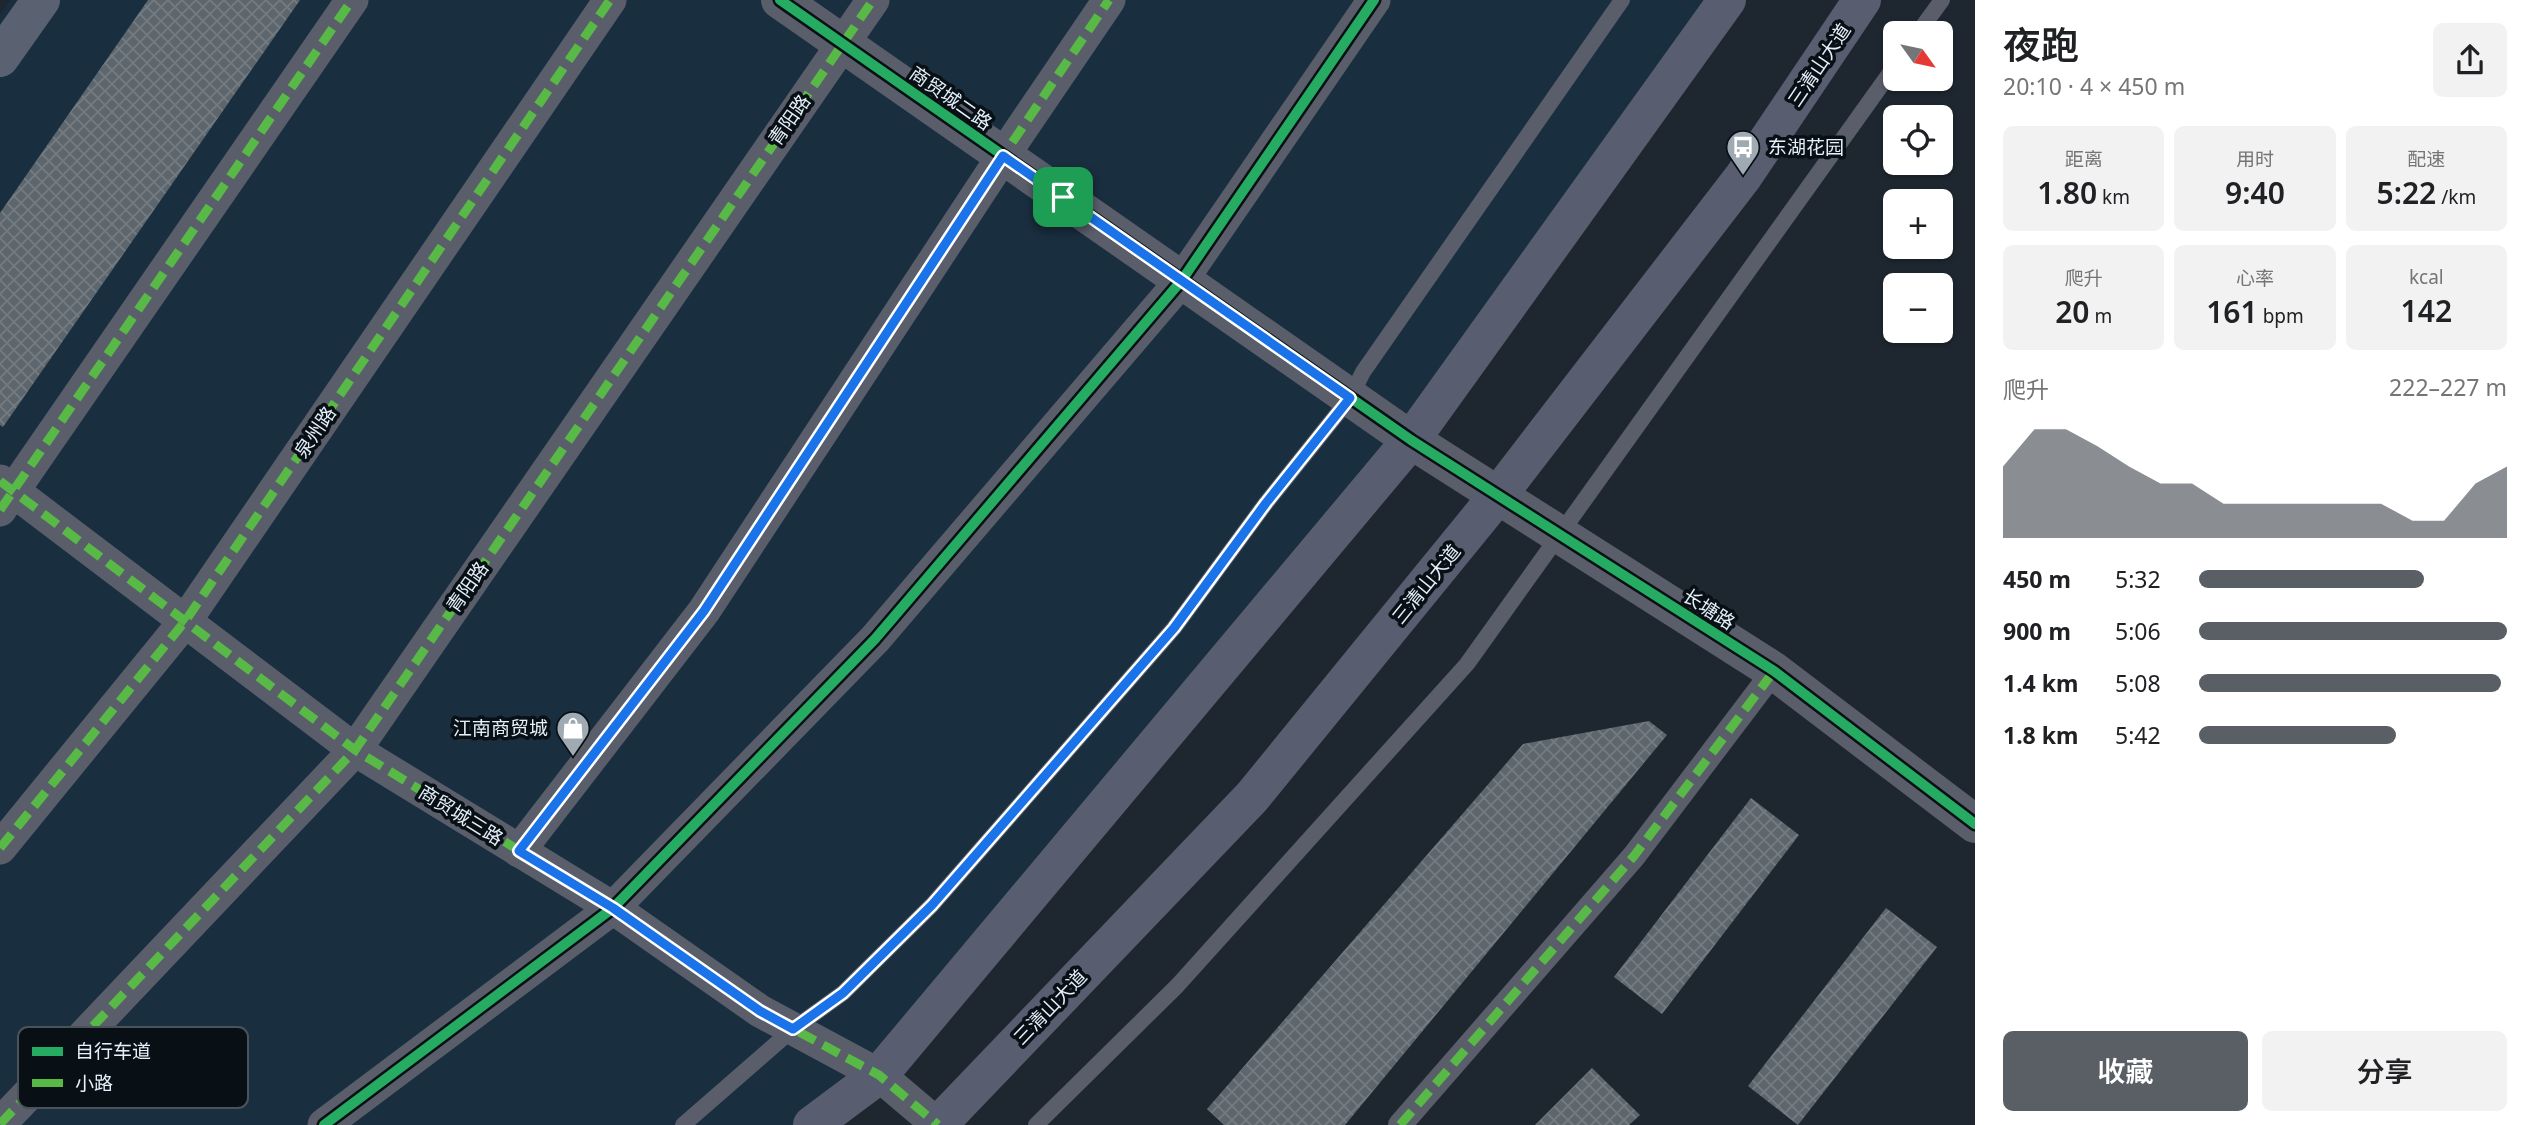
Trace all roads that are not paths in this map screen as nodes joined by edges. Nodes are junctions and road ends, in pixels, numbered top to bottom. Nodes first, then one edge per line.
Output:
1 (41, 0) edge
2 (352, 0) edge
3 (610, 0) edge
4 (780, 0) edge
5 (873, 0) edge
6 (1109, 0) edge
7 (1374, 0) edge
8 (1622, 0) edge
9 (1727, 0) edge
10 (1862, 0) edge
11 (1942, 0) edge
12 (1927, 21) edge
13 (843, 43) junction
14 (0, 58) edge
15 (1883, 83) edge
16 (1003, 156) junction
17 (1182, 280) junction
18 (1350, 398) junction
19 (1411, 440) junction
20 (4, 494) edge
21 (1499, 494) junction
22 (1561, 534) junction
23 (186, 620) junction
24 (1774, 671) junction
25 (355, 750) junction
26 (1975, 824) edge
27 (0, 848) edge
28 (519, 851) junction
29 (613, 908) junction
30 (92, 1027) edge
31 (793, 1029) junction
32 (879, 1075) junction
33 (18, 1105) edge
34 (0, 1124) edge
35 (324, 1125) edge
36 (683, 1125) edge
37 (812, 1125) edge
38 (938, 1125) edge
39 (1036, 1125) edge
40 (1400, 1125) edge

1 - 14 main road
2 - 20 street
3 - 23 street, 泉州路
4 - 13 street, 商贸城二路
5 - 13 street, 青阳路
6 - 16 street
7 - 17 street
8 - 18 lane
9 - 19 main road
10 - 21 main road, 三清山大道
11 - 12 lane
13 - 16 street, 商贸城二路
13 - 25 street, 青阳路
15 - 22 lane
16 - 17 street, 商贸城二路
16 - 28 street
17 - 18 street, 商贸城二路
17 - 29 street
18 - 19 street, 商贸城二路
18 - 31 lane
19 - 21 street, 长塘路
19 - 32 main road
20 - 23 street, 商贸城三路
21 - 22 street, 长塘路
21 - 38 main road, 三清山大道
22 - 24 street, 长塘路
22 - 39 lane
23 - 25 street, 商贸城三路
23 - 27 street, 泉州路
24 - 26 street, 长塘路
24 - 40 street
25 - 28 street, 商贸城三路
25 - 30 street, 青阳路
28 - 29 street, 商贸城三路
29 - 31 street, 商贸城三路
29 - 35 street
31 - 32 street, 商贸城三路
31 - 36 lane
32 - 37 main road
32 - 38 street, 商贸城三路
33 - 34 street, 青阳路

